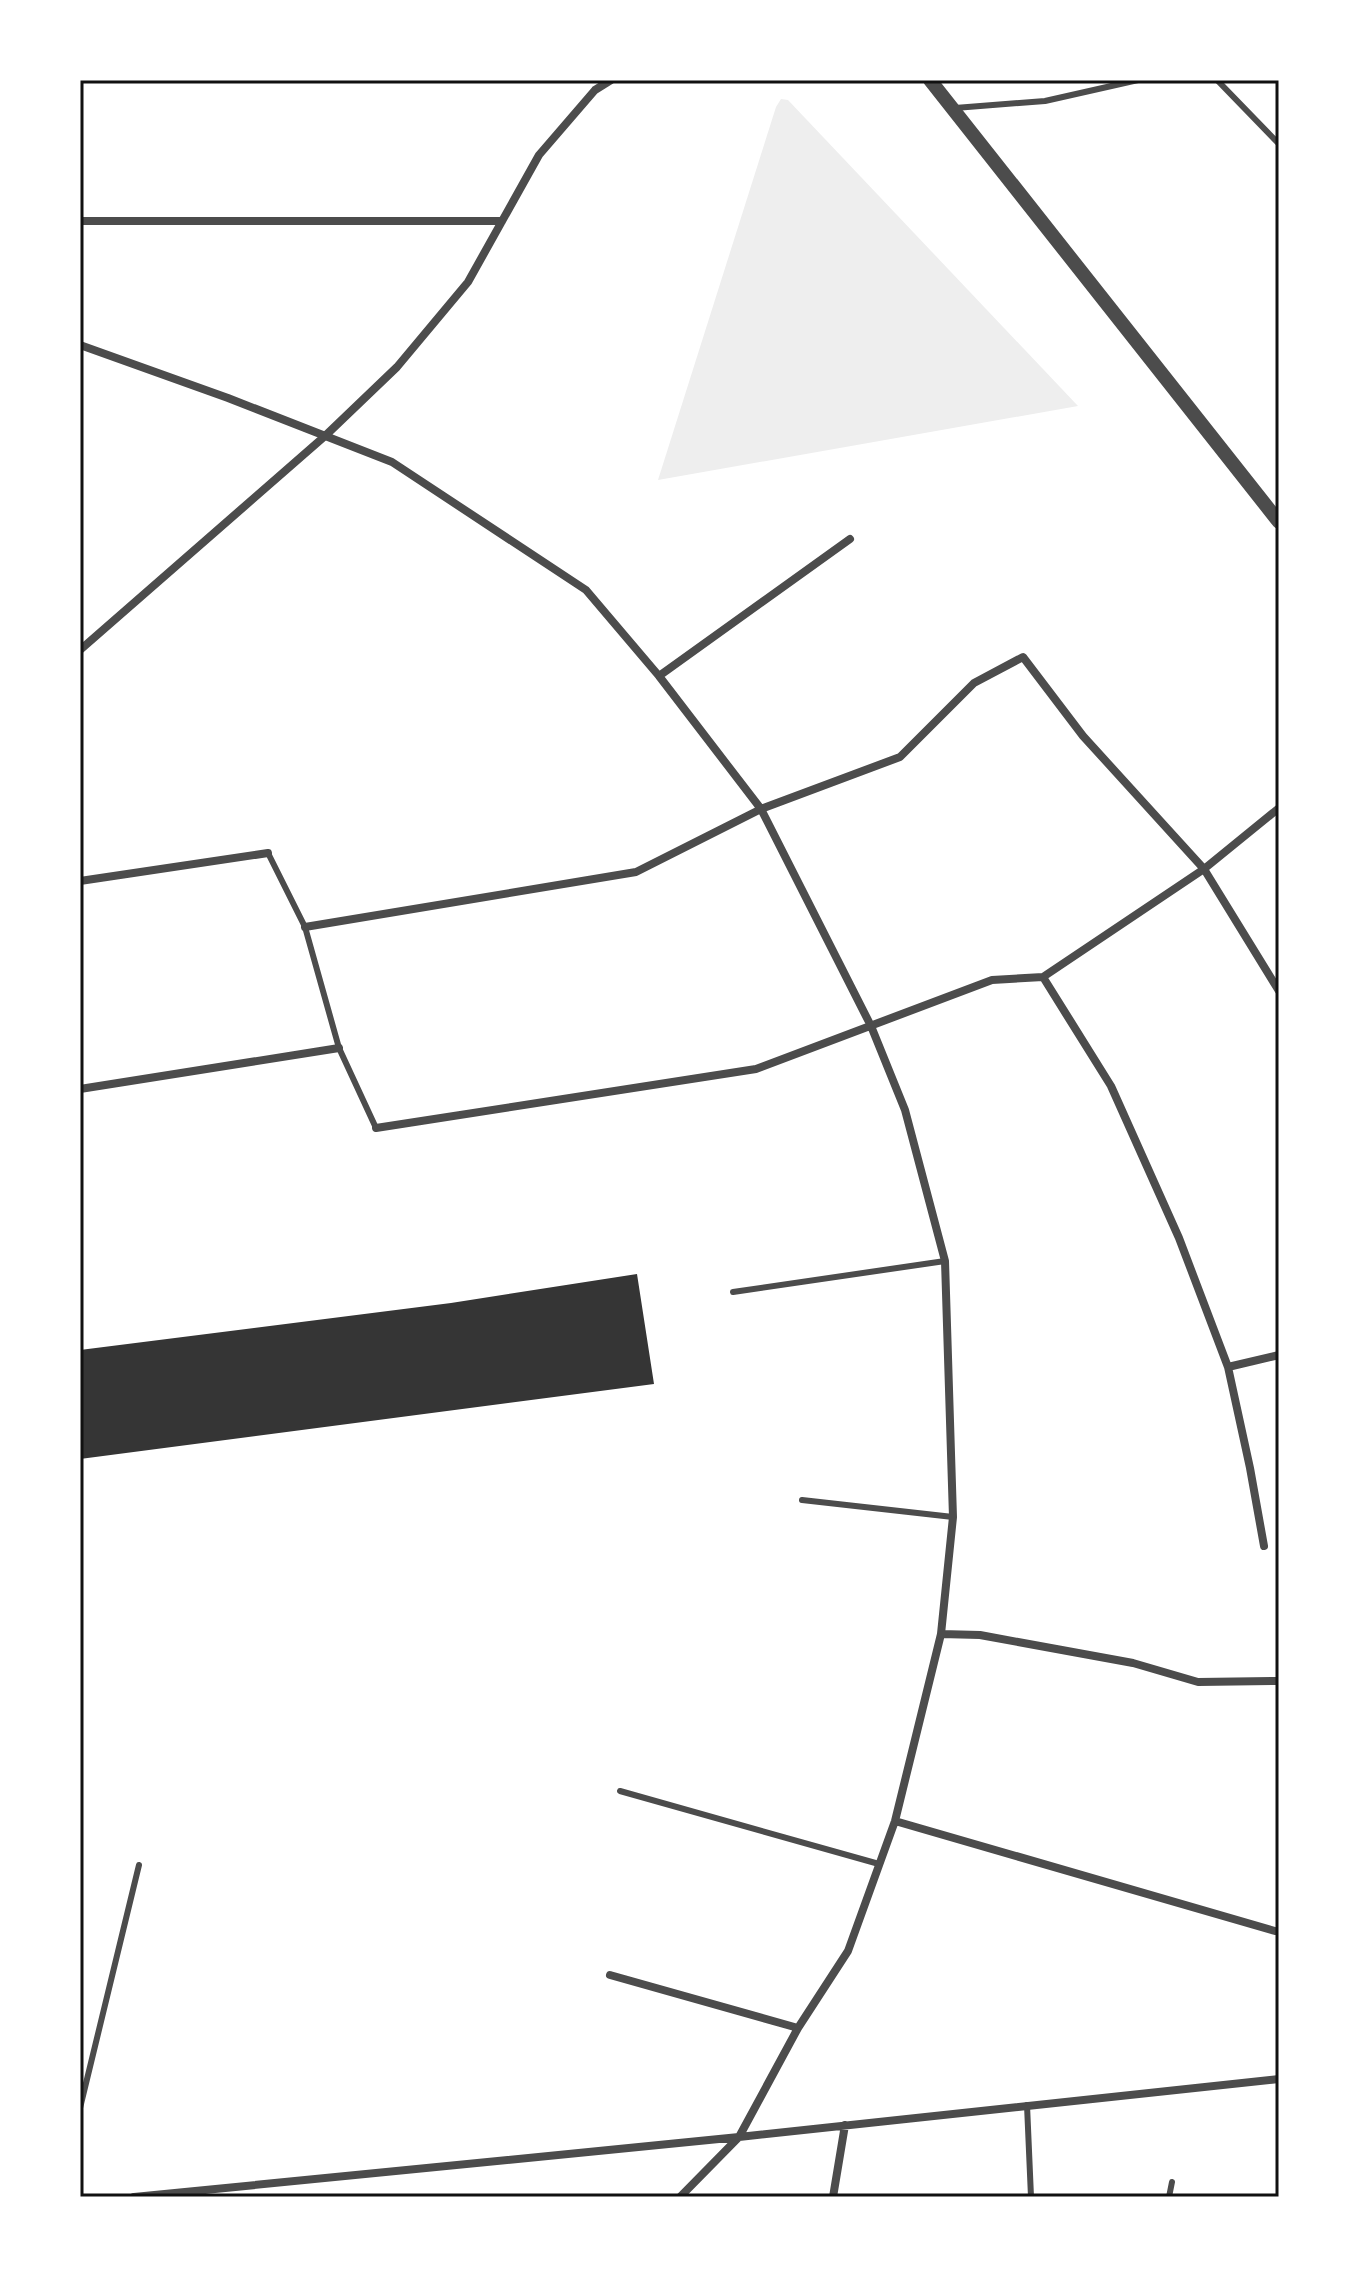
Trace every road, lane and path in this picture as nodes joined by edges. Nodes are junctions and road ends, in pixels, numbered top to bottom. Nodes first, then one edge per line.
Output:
1 (611, 80) edge
2 (930, 80) edge
3 (1138, 80) edge
4 (1217, 80) edge
5 (951, 108) junction
6 (1279, 144) edge
7 (80, 221) edge
8 (502, 221) junction
9 (80, 345) edge
10 (325, 436) junction
11 (1279, 522) edge
12 (850, 539) dead end
13 (80, 650) edge
14 (659, 676) junction
15 (1279, 808) edge
16 (761, 809) junction
17 (268, 853) joint
18 (1204, 869) junction
19 (80, 881) edge
20 (305, 927) junction
21 (1043, 977) junction
22 (1279, 991) edge
23 (871, 1026) junction
24 (339, 1048) junction
25 (80, 1089) edge
26 (376, 1128) joint
27 (945, 1261) junction
28 (733, 1292) dead end
29 (1279, 1355) edge
30 (1228, 1367) junction
31 (802, 1500) dead end
32 (953, 1517) junction
33 (1264, 1546) dead end
34 (941, 1634) junction
35 (1279, 1681) edge
36 (620, 1791) dead end
37 (895, 1821) junction
38 (879, 1864) junction
39 (139, 1865) dead end
40 (1275, 1931) dead end
41 (610, 1975) dead end
42 (798, 2028) junction
43 (1279, 2079) edge
44 (1027, 2105) junction
45 (80, 2108) edge
46 (845, 2125) junction
47 (739, 2137) junction
48 (1172, 2182) dead end
49 (134, 2197) edge
50 (680, 2197) edge
51 (833, 2197) edge
52 (1031, 2197) edge
53 (1169, 2197) edge

1 - 8 street
2 - 5 street
3 - 5 lane
4 - 6 lane
5 - 11 street
7 - 8 street
8 - 10 street
9 - 10 street
10 - 13 street
10 - 14 street
12 - 14 street
14 - 16 street
15 - 18 street
16 - 18 street
16 - 20 street
16 - 23 street
17 - 19 street
17 - 20 lane
18 - 21 street
18 - 22 street
20 - 24 lane
21 - 23 street
21 - 30 street
23 - 26 street
23 - 27 street
24 - 25 street
24 - 26 lane
27 - 28 lane
27 - 32 street
29 - 30 street
30 - 33 street
31 - 32 lane
32 - 34 street
34 - 35 street
34 - 37 street
36 - 38 lane
37 - 38 street
37 - 40 street
38 - 42 street
39 - 45 lane
41 - 42 street
42 - 47 street
43 - 44 street
44 - 46 street
44 - 52 lane
46 - 47 street
46 - 51 street
47 - 49 street
47 - 50 street
48 - 53 lane

